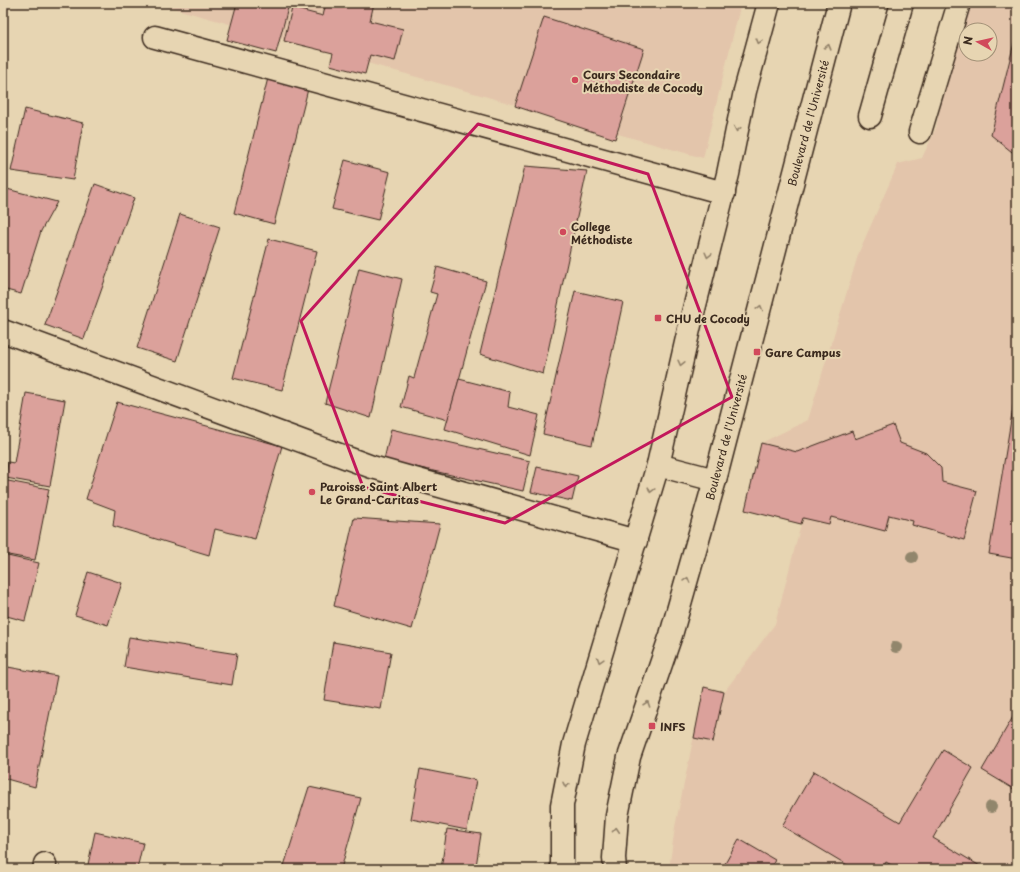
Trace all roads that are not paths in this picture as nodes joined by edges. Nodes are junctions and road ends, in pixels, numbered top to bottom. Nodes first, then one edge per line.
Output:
1 (769, 3) edge
2 (839, 3) edge
3 (902, 3) edge
4 (959, 3) edge
5 (155, 37) dead end
6 (870, 116) dead end
7 (920, 132) dead end
8 (724, 193) junction
9 (3, 331) edge
10 (658, 465) junction
11 (715, 480) junction
12 (636, 541) junction
13 (562, 869) edge
14 (615, 869) edge

1 -> 8 street
11 -> 2 street, Boulevard de l'Université
3 - 6 street
4 - 7 street
5 - 8 street
8 -> 10 street
9 - 12 street
10 - 11 street
10 -> 12 street
14 -> 11 street, Boulevard de l'Université
12 -> 13 street

